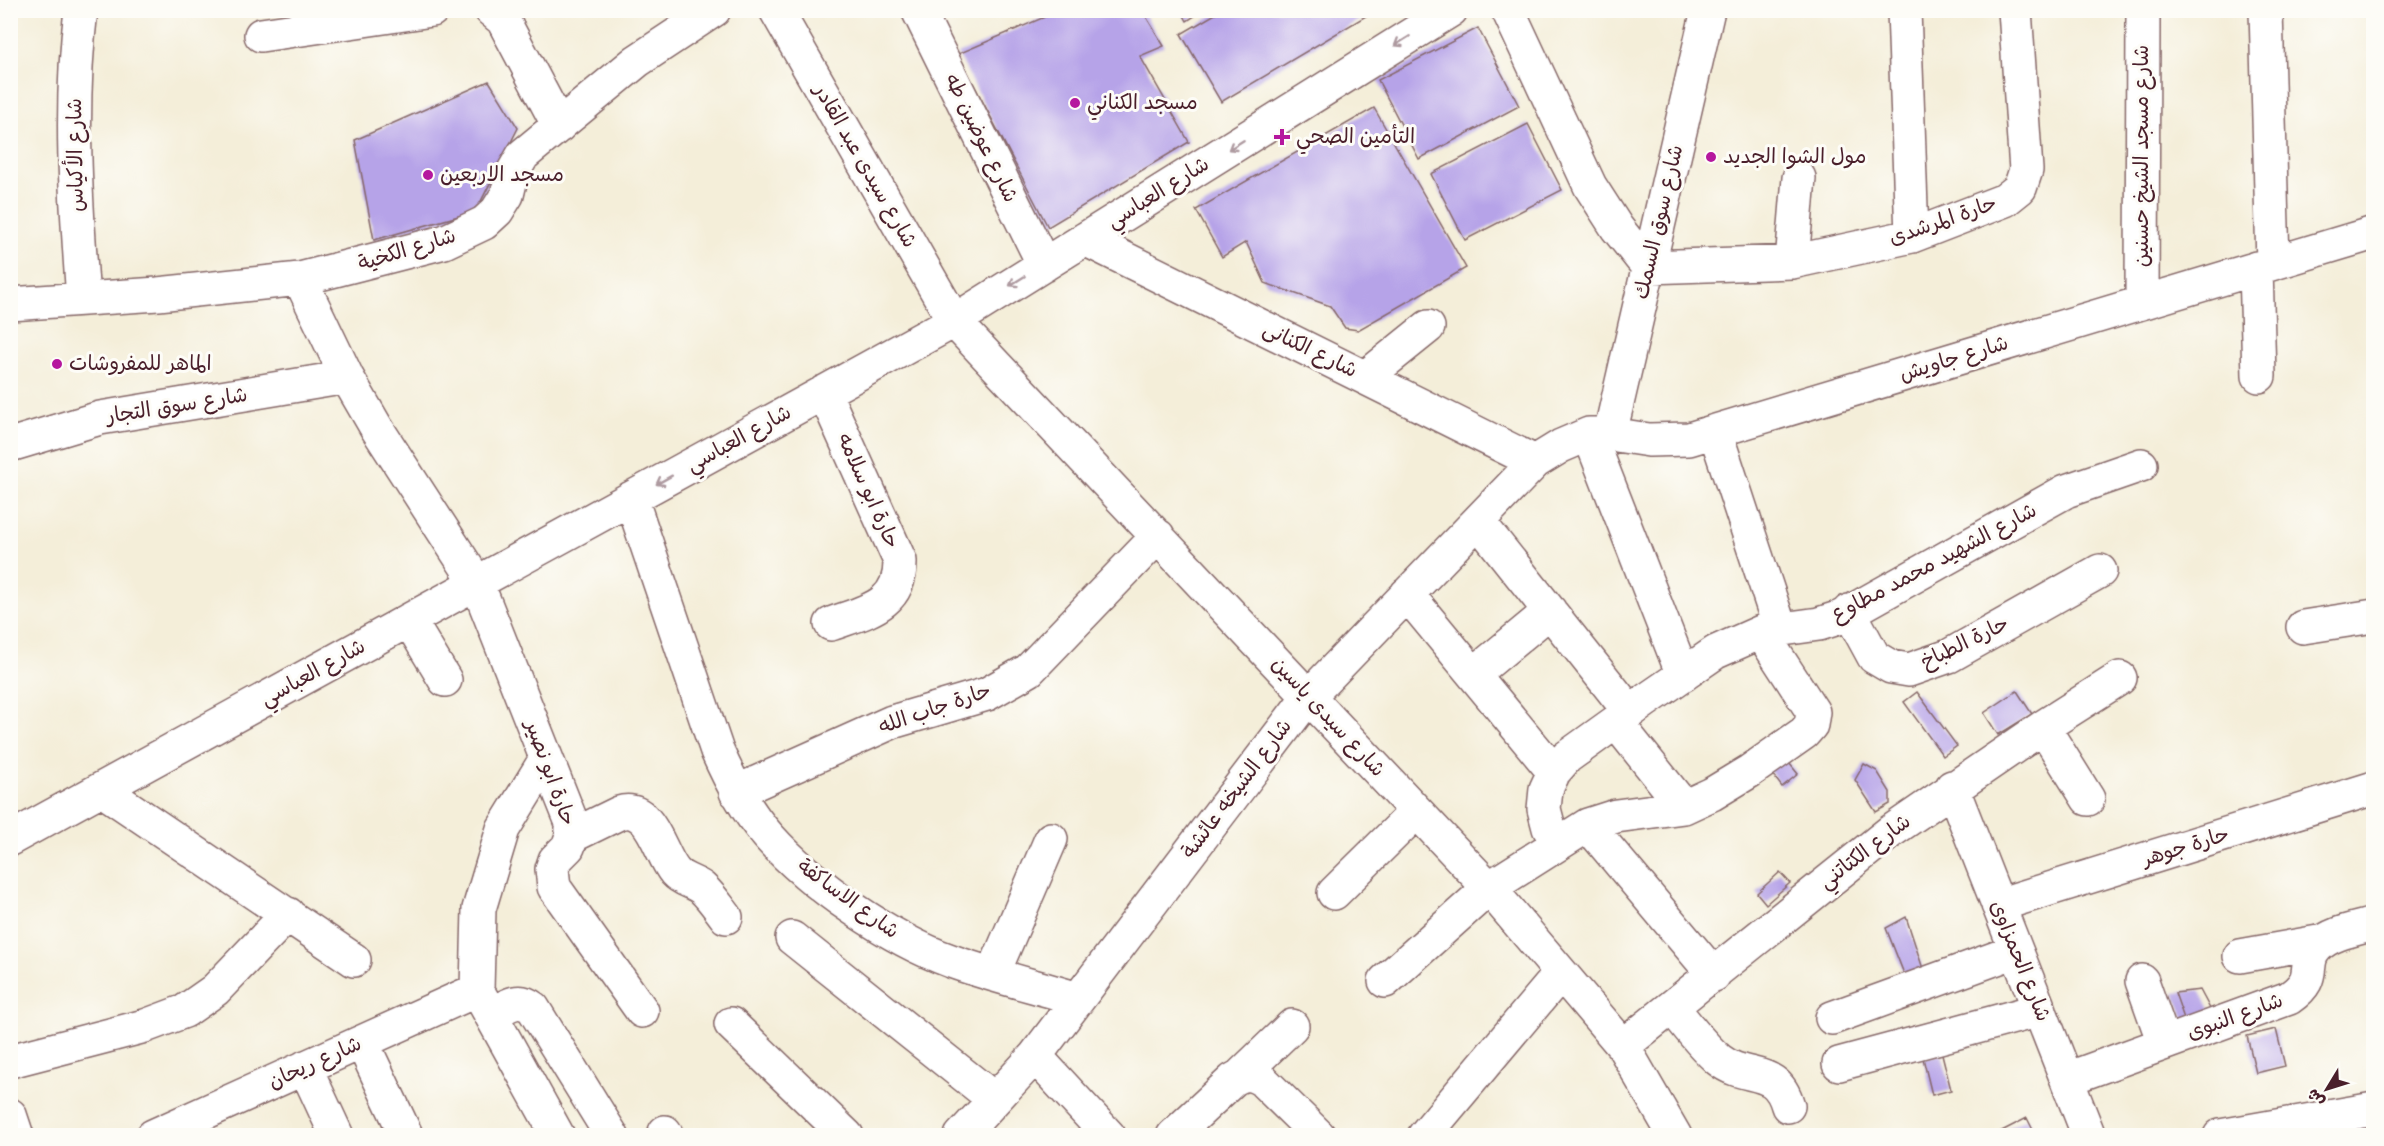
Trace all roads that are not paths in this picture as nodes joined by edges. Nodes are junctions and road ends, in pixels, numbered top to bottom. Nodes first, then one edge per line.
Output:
1 (81, 10) edge
2 (432, 10) edge
3 (491, 10) edge
4 (714, 10) edge
5 (776, 10) edge
6 (918, 10) edge
7 (1451, 10) edge
8 (1508, 10) edge
9 (1708, 10) edge
10 (1904, 10) edge
11 (2015, 10) edge
12 (2143, 10) edge
13 (2266, 10) edge
14 (261, 35) dead end
15 (559, 126) junction
16 (1799, 178) dead end
17 (2373, 233) edge
18 (1912, 236) junction
19 (1085, 239) junction
20 (1792, 262) junction
21 (1044, 265) junction
22 (2264, 266) junction
23 (1648, 267) junction
24 (300, 279) junction
25 (83, 299) junction
26 (2142, 302) junction
27 (10, 304) edge
28 (954, 321) junction
29 (1428, 327) dead end
30 (2259, 376) dead end
31 (1366, 377) junction
32 (347, 378) junction
33 (824, 392) junction
34 (1715, 431) junction
35 (1599, 434) junction
36 (10, 445) edge
37 (1535, 462) junction
38 (2141, 465) dead end
39 (631, 498) junction
40 (1478, 521) junction
41 (1158, 536) junction
42 (2100, 572) dead end
43 (477, 583) junction
44 (1407, 594) junction
45 (1550, 611) junction
46 (1849, 611) junction
47 (2373, 616) edge
48 (409, 620) junction
49 (831, 624) dead end
50 (2303, 627) dead end
51 (1771, 630) junction
52 (1474, 674) junction
53 (1683, 675) junction
54 (2120, 678) dead end
55 (446, 680) dead end
56 (1308, 696) junction
57 (1623, 717) junction
58 (2043, 727) junction
59 (546, 759) junction
60 (1554, 772) junction
61 (1952, 787) junction
62 (2373, 788) edge
63 (101, 789) junction
64 (736, 792) junction
65 (2088, 799) dead end
66 (1684, 807) junction
67 (1416, 812) junction
68 (1588, 825) junction
69 (572, 836) junction
70 (10, 839) edge
71 (1051, 839) dead end
72 (1558, 844) junction
73 (1489, 888) junction
74 (1334, 893) dead end
75 (1998, 905) junction
76 (288, 914) junction
77 (726, 917) dead end
78 (2373, 924) edge
79 (792, 939) dead end
80 (2324, 941) junction
81 (2016, 951) junction
82 (2240, 956) dead end
83 (354, 960) dead end
84 (993, 974) junction
85 (1560, 974) junction
86 (1714, 975) junction
87 (1385, 981) dead end
88 (2142, 981) dead end
89 (1078, 999) junction
90 (484, 1002) junction
91 (1672, 1008) junction
92 (2040, 1010) junction
93 (642, 1011) dead end
94 (1832, 1018) dead end
95 (731, 1024) dead end
96 (1293, 1026) dead end
97 (362, 1042) junction
98 (2164, 1043) junction
99 (1623, 1046) junction
100 (1035, 1056) junction
101 (10, 1061) edge
102 (1839, 1064) dead end
103 (305, 1067) junction
104 (1242, 1074) junction
105 (2067, 1078) junction
106 (994, 1099) junction
107 (1788, 1106) dead end
108 (2373, 1109) edge
109 (10, 1115) edge
110 (406, 1135) edge
111 (17, 1136) edge
112 (153, 1136) edge
113 (337, 1136) edge
114 (558, 1136) edge
115 (612, 1136) edge
116 (847, 1136) edge
117 (961, 1136) edge
118 (1109, 1136) edge
119 (1173, 1136) edge
120 (1319, 1136) edge
121 (1424, 1136) edge
122 (1675, 1136) edge
123 (2089, 1136) edge
124 (2220, 1136) edge

1 - 25 street, شارع الأكياس
2 - 14 street
3 - 15 street
4 - 15 street, شارع الكخية
5 - 28 street, شارع سيدى عبد القادر
6 - 21 street, شارع عوضين طه
7 -> 19 street, شارع العباسي
8 - 23 street
9 - 23 street, شارع سوق السمك
10 - 18 street
11 - 18 street, حارة المرشدى
12 - 26 street, شارع مسجد الشيخ حسنين
13 - 22 street
15 - 24 street, شارع الكخية
16 - 20 street
17 - 22 street, شارع جاويش
18 - 20 street, حارة المرشدى
19 - 21 street, شارع العباسي
19 - 31 street, شارع الكنانى
20 - 23 street, حارة المرشدى
21 -> 28 street, شارع العباسي
22 - 26 street, شارع جاويش
22 - 30 street
23 - 35 street, شارع سوق السمك
24 - 25 street, شارع الكخية
24 - 32 street, حارة ابو نصير
25 - 27 street, شارع الكخية
26 - 34 street, شارع جاويش
28 - 33 street, شارع العباسي
28 - 41 street, شارع سيدى ياسين
29 - 31 street
31 - 37 street, شارع الكنانى
32 - 36 street, شارع سوق التجار
32 - 43 street, حارة ابو نصير
33 -> 39 street, شارع العباسي
33 - 49 street, حارة ابو سلامه
34 - 35 street, شارع جاويش
34 - 51 street
35 - 37 street
35 - 53 street
37 - 40 street, شارع الشيخه عائشة
38 - 46 street, شارع الشهيد محمد مطاوع
39 - 43 street, شارع العباسي
39 - 64 street, شارع الاساكفة
40 - 44 street, شارع الشيخه عائشة
40 - 45 street
41 - 56 street, شارع سيدى ياسين
41 - 64 street, حارة جاب الله
42 - 46 street, حارة الطباخ
43 - 48 street, شارع العباسي
43 - 59 street, حارة ابو نصير
44 - 52 street
44 - 56 street, شارع الشيخه عائشة
45 - 52 street
45 - 57 street
46 - 51 street, شارع الشهيد محمد مطاوع
47 - 50 street
48 - 55 street
48 - 63 street, شارع العباسي
51 - 53 street, شارع الشهيد محمد مطاوع
51 - 66 street
52 - 60 street
53 - 57 street, شارع الشهيد محمد مطاوع
54 - 58 street, شارع الكتاتني
56 - 67 street, شارع سيدى ياسين
56 - 89 street, شارع الشيخه عائشة
57 - 60 street, شارع الشهيد محمد مطاوع
57 - 66 street
58 - 61 street, شارع الكتاتني
58 - 65 street
59 - 69 street, حارة ابو نصير
59 - 90 street
60 - 72 street, شارع الشهيد محمد مطاوع
61 - 75 street, شارع الحمزاوى
61 - 86 street, شارع الكتاتني
62 - 75 street, حارة جوهر
63 - 70 street, شارع العباسي
63 - 76 street
64 - 84 street, شارع الاساكفة
66 - 68 street
67 - 73 street, شارع سيدى ياسين
67 - 74 street
68 - 72 street
68 - 86 street
69 - 77 street
69 - 93 street, حارة ابو نصير
71 - 84 street
72 - 73 street
73 - 85 street, شارع سيدى ياسين
73 - 87 street
75 - 81 street, شارع الحمزاوى
76 - 83 street
76 - 101 street
78 - 80 street
79 - 106 street
80 - 82 street
80 - 98 street, شارع النبوى
81 - 92 street, شارع الحمزاوى
81 - 94 street
84 - 89 street, شارع الاساكفة
85 - 99 street, شارع سيدى ياسين
85 - 121 street
86 - 91 street, شارع الكتاتني
88 - 98 street
89 - 100 street, شارع الشيخه عائشة
90 - 97 street, شارع ريحان
90 - 114 street
90 - 115 street, شارع ريحان
91 - 99 street, شارع الكتاتني
91 - 107 street
92 - 102 street
92 - 105 street, شارع الحمزاوى
95 - 116 street
96 - 104 street
97 - 103 street, شارع ريحان
97 - 110 street
98 - 105 street, شارع النبوى
99 - 122 street, شارع سيدى ياسين
100 - 106 street, شارع الشيخه عائشة
100 - 118 street
103 - 112 street, شارع ريحان
103 - 113 street
104 - 119 street
104 - 120 street
105 - 123 street, شارع الحمزاوى
106 - 117 street, شارع الشيخه عائشة
108 - 124 street
109 - 111 street

